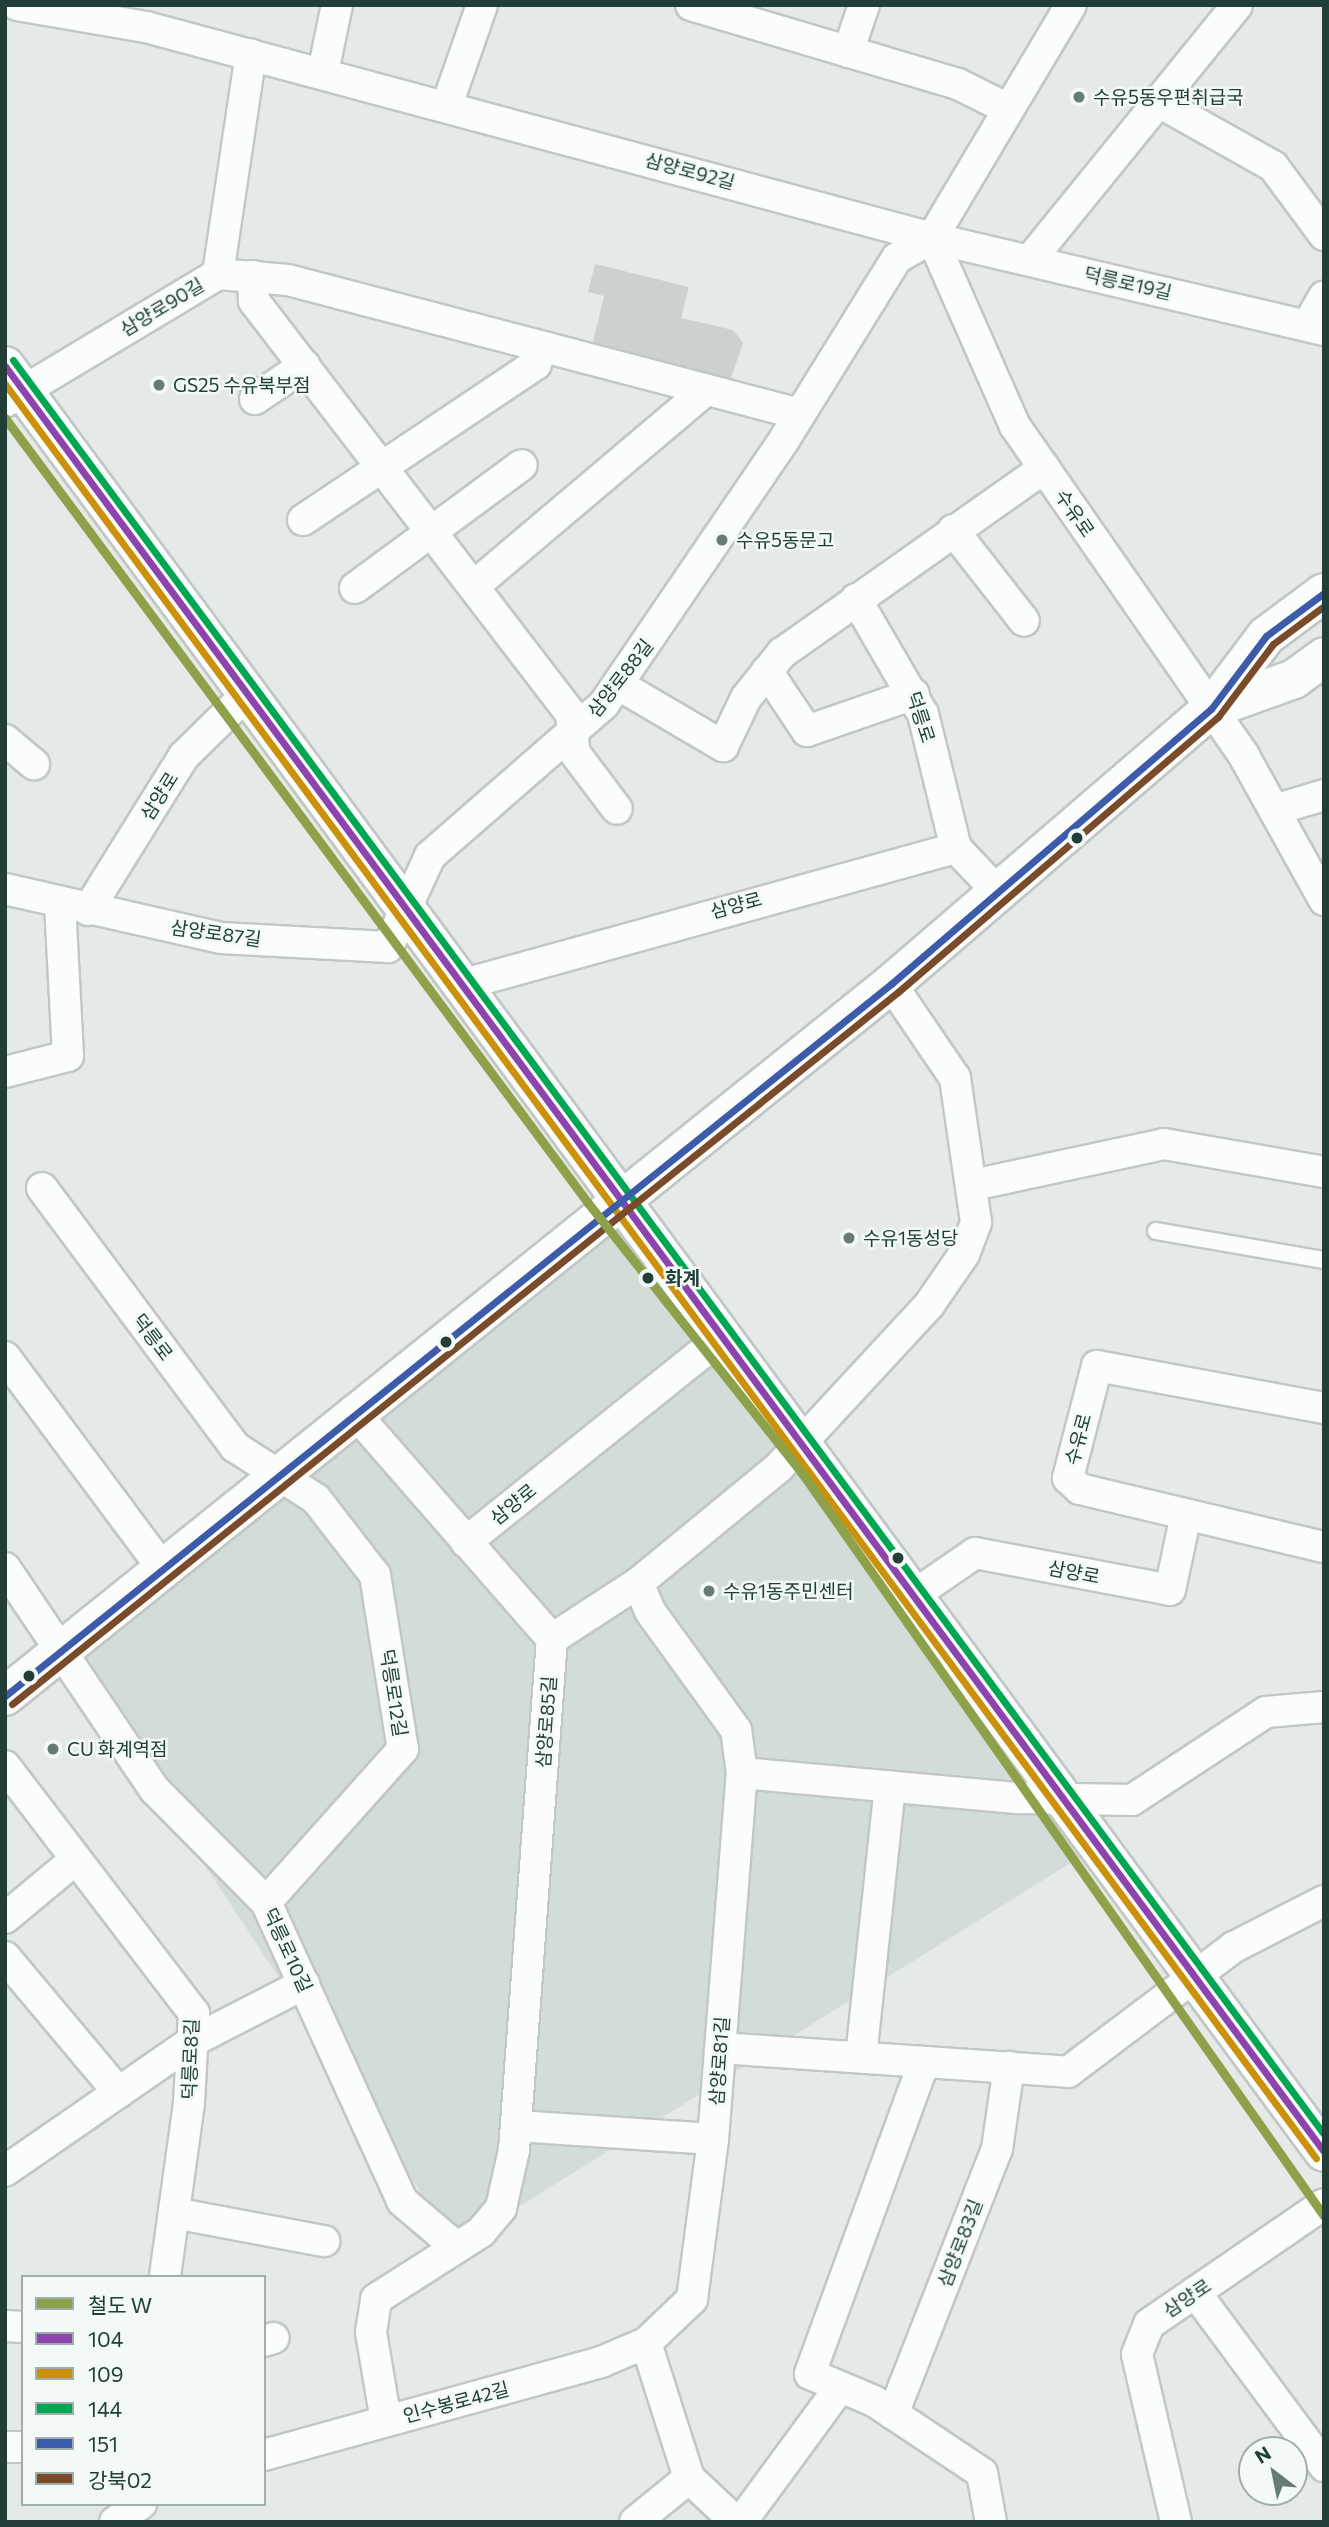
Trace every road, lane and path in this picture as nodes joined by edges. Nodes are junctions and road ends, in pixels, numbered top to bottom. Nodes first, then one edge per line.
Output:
1 (17, 5) edge
2 (337, 5) edge
3 (482, 5) edge
4 (864, 5) edge
5 (1072, 5) edge
6 (1237, 5) edge
7 (698, 6) edge
8 (145, 16) edge
9 (848, 52) junction
10 (251, 54) junction
11 (323, 72) junction
12 (1157, 101) junction
13 (447, 105) junction
14 (1006, 108) junction
15 (1324, 235) edge
16 (932, 238) junction
17 (1030, 260) junction
18 (218, 274) junction
19 (253, 276) junction
20 (1324, 297) edge
21 (1315, 328) edge
22 (541, 347) junction
23 (304, 365) junction
24 (11, 386) edge
25 (706, 390) junction
26 (255, 399) dead end
27 (800, 414) junction
28 (383, 465) junction
29 (522, 465) dead end
30 (1044, 468) junction
31 (303, 520) dead end
32 (432, 529) junction
33 (953, 530) junction
34 (474, 586) junction
35 (355, 588) dead end
36 (1324, 593) edge
37 (856, 599) junction
38 (1024, 621) dead end
39 (1324, 657) edge
40 (767, 671) junction
41 (619, 685) junction
42 (247, 694) junction
43 (914, 694) junction
44 (1210, 709) junction
45 (573, 733) junction
46 (5, 740) edge
47 (34, 764) dead end
48 (1324, 796) edge
49 (617, 809) dead end
50 (1274, 810) junction
51 (956, 849) junction
52 (5, 888) edge
53 (997, 891) junction
54 (1324, 900) edge
55 (74, 907) junction
56 (404, 908) junction
57 (891, 984) junction
58 (461, 985) junction
59 (5, 1072) edge
60 (1324, 1172) edge
61 (973, 1185) junction
62 (41, 1188) dead end
63 (618, 1200) junction
64 (1156, 1231) dead end
65 (1324, 1260) edge
66 (724, 1335) junction
67 (5, 1357) edge
68 (1324, 1408) edge
69 (353, 1411) junction
70 (802, 1437) junction
71 (276, 1475) junction
72 (1186, 1514) junction
73 (466, 1542) junction
74 (1324, 1548) edge
75 (5, 1568) edge
76 (163, 1569) junction
77 (638, 1583) junction
78 (914, 1595) junction
79 (552, 1639) junction
80 (62, 1650) junction
81 (5, 1696) edge
82 (1324, 1707) edge
83 (5, 1766) edge
84 (742, 1773) junction
85 (890, 1787) junction
86 (1059, 1797) junction
87 (76, 1859) junction
88 (1324, 1900) edge
89 (266, 1902) junction
90 (5, 1918) edge
91 (5, 1957) edge
92 (1195, 1979) junction
93 (304, 1984) junction
94 (193, 2041) junction
95 (720, 2048) junction
96 (861, 2057) junction
97 (924, 2062) junction
98 (1009, 2067) junction
99 (119, 2092) junction
100 (517, 2126) junction
101 (713, 2139) junction
102 (1324, 2152) edge
103 (9, 2160) edge
104 (1324, 2204) edge
105 (174, 2213) junction
106 (448, 2240) dead end
107 (324, 2241) dead end
108 (165, 2275) edge
109 (1195, 2292) junction
110 (646, 2343) junction
111 (840, 2387) junction
112 (893, 2414) junction
113 (386, 2421) junction
114 (266, 2454) edge
115 (1324, 2466) edge
116 (689, 2478) junction
117 (138, 2506) edge
118 (115, 2522) edge
119 (635, 2522) edge
120 (738, 2522) edge
121 (991, 2522) edge
122 (1176, 2522) edge

1 - 8 street, 삼양로92길
2 - 11 street
3 - 13 street
4 - 9 street
5 - 14 street
6 - 12 street
7 - 9 street
8 - 10 street, 삼양로92길
9 - 14 street
10 - 11 street, 삼양로92길
10 - 18 street, 삼양로90길
11 - 13 street, 삼양로92길
12 - 15 street
12 - 17 street
13 - 16 street, 삼양로92길
14 - 16 street
16 - 17 street, 덕릉로19길
16 - 27 street, 삼양로88길
16 - 30 street, 수유로
17 - 21 street, 덕릉로19길
18 - 19 street
18 - 24 street, 삼양로90길
19 - 22 street
19 - 23 street
20 - 21 street
22 - 25 street
22 - 28 street
23 - 26 street
23 - 28 street
24 - 42 main road
25 - 27 street
25 - 34 street
27 - 41 street, 삼양로88길
28 - 31 street
28 - 32 street
29 - 32 street
30 - 33 street
30 - 44 street, 수유로
32 - 34 street
32 - 35 street
33 - 37 street
33 - 38 street
34 - 45 street
36 - 44 main road
37 - 40 street
37 - 43 street, 덕릉로
39 - 44 main road
40 - 41 street
40 - 43 street
41 - 45 street, 삼양로88길
42 - 55 street, 삼양로
42 - 56 main road
43 - 51 street, 덕릉로
44 - 50 street, 수유로
44 - 53 main road
45 - 49 street
45 - 56 street, 삼양로88길
46 - 47 street
48 - 50 street
50 - 54 street, 수유로
51 - 53 street
51 - 58 street, 삼양로
52 - 55 street, 삼양로87길
53 - 57 main road
55 - 56 street, 삼양로87길
55 - 59 street
56 - 58 main road
57 - 61 street
57 - 63 main road
58 - 63 main road
60 - 61 street
61 - 70 street
62 - 71 street, 덕릉로
63 - 66 main road
63 - 69 main road
64 - 65 lane
66 - 70 main road
66 - 73 street, 삼양로
67 - 76 street
68 - 72 street, 수유로
69 - 71 main road
69 - 73 street
70 - 77 street
70 - 78 main road
71 - 76 main road
71 - 89 street, 덕릉로12길
72 - 74 street, 수유로
72 - 78 street, 삼양로
73 - 79 street
75 - 80 street, 덕릉로10길
76 - 80 main road
77 - 79 street
77 - 84 street, 삼양로81길
78 - 86 main road
79 - 100 street, 삼양로85길
80 - 81 main road
80 - 89 street, 덕릉로10길
82 - 86 street
83 - 87 street, 덕릉로8길
84 - 85 street
84 - 95 street, 삼양로81길
85 - 86 street
85 - 96 street
86 - 92 main road
87 - 90 street
87 - 94 street, 덕릉로8길
88 - 92 street
89 - 93 street, 덕릉로10길
91 - 99 street
92 - 98 street
92 - 102 main road
93 - 94 street
93 - 106 street, 덕릉로10길
94 - 99 street
94 - 105 street, 덕릉로8길
95 - 96 street
95 - 101 street, 삼양로81길
96 - 97 street
97 - 98 street
97 - 111 street
98 - 112 street, 삼양로83길
99 - 103 street
100 - 101 street
100 - 113 street, 삼양로85길
101 - 110 street, 삼양로81길
104 - 109 street, 삼양로
105 - 107 street
105 - 108 street, 덕릉로8길
109 - 115 street
109 - 122 street, 삼양로
110 - 113 street, 인수봉로42길
110 - 116 street
111 - 112 street
111 - 120 street
112 - 121 street
113 - 114 street, 인수봉로42길
116 - 119 street
116 - 120 street
117 - 118 street

